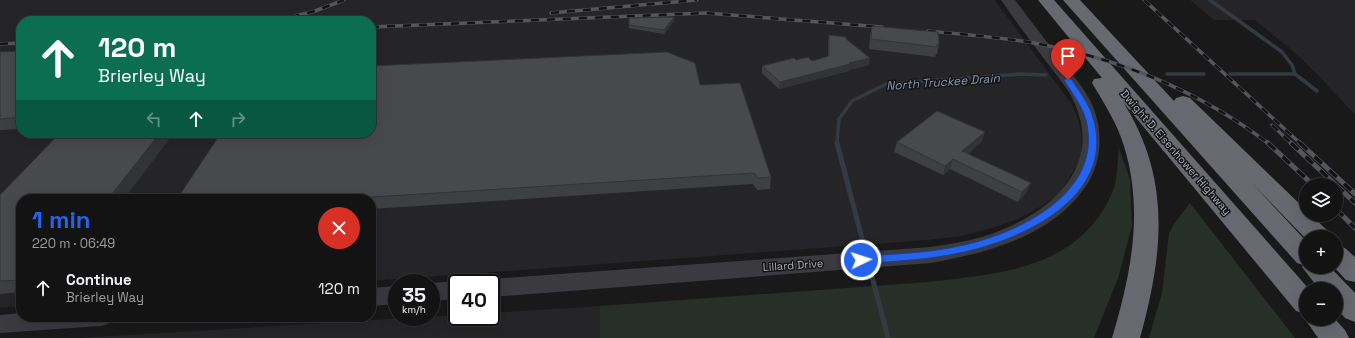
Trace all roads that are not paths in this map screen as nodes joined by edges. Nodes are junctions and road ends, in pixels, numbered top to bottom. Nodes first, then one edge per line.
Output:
1 (1008, 0) edge
2 (1039, 0) edge
3 (1046, 0) edge
4 (1071, 0) edge
5 (1100, 30) junction
6 (1311, 230) edge
7 (1299, 249) edge
8 (1343, 261) edge
9 (1355, 273) edge
10 (1321, 274) edge
11 (1329, 282) edge
12 (500, 287) edge
13 (388, 296) edge
14 (1299, 296) edge
15 (376, 297) edge
16 (1343, 298) edge
17 (1355, 311) edge
18 (29, 322) edge
19 (0, 324) edge
20 (1325, 326) edge
21 (1126, 338) edge
22 (1335, 338) edge

1 - 12 street, Lillard Drive
2 - 21 highway
3 - 14 highway, Dwight D. Eisenhower Highway
4 - 5 highway
5 - 6 highway
5 - 7 highway
8 - 9 highway
10 - 11 highway
13 - 15 street
16 - 17 highway
18 - 19 street
20 - 22 highway

